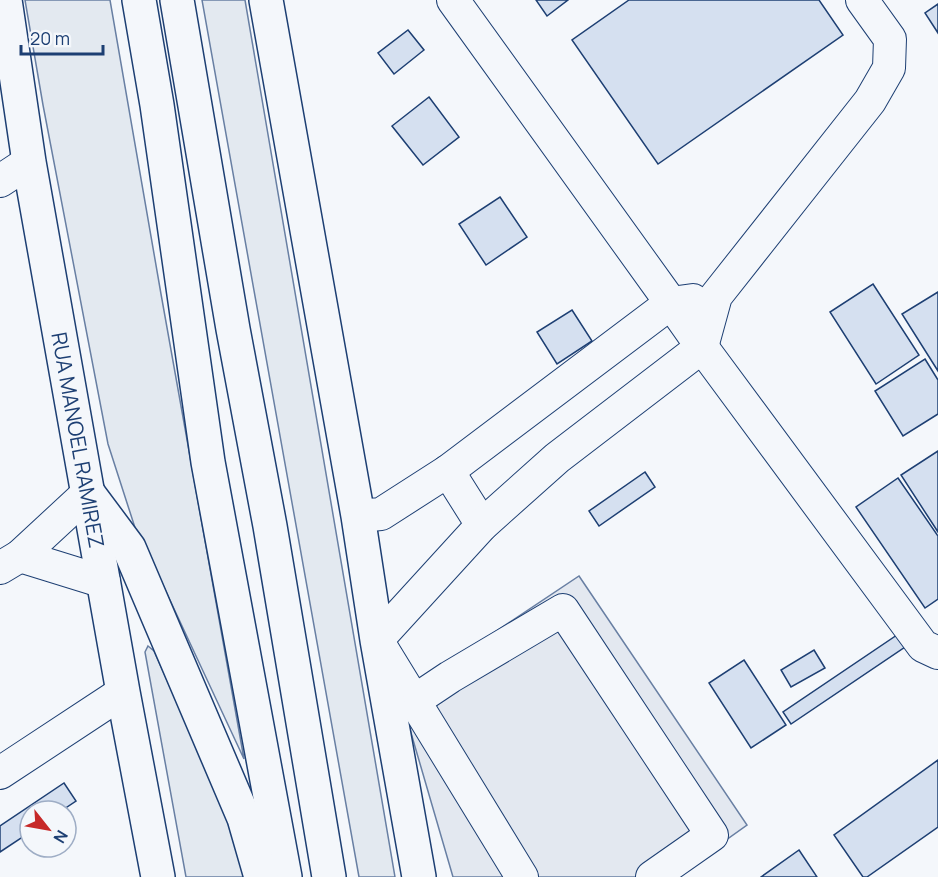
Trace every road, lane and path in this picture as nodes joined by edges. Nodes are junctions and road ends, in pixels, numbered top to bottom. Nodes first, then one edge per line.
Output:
1 (5, 0) edge
2 (139, 0) edge
3 (177, 0) edge
4 (266, 0) edge
5 (453, 0) edge
6 (862, 0) edge
7 (29, 162) junction
8 (0, 181) edge
9 (716, 296) junction
10 (671, 303) junction
11 (702, 347) junction
12 (448, 471) junction
13 (88, 493) junction
14 (358, 516) junction
15 (482, 525) junction
16 (10, 562) edge
17 (104, 582) junction
18 (377, 640) junction
19 (938, 653) edge
20 (123, 692) junction
21 (414, 701) junction
22 (0, 773) edge
23 (158, 877) edge
24 (261, 877) edge
25 (285, 877) edge
26 (329, 877) edge
27 (419, 877) edge
28 (522, 877) edge
29 (652, 877) edge

1 - 7 main road, RUA MANOEL RAMIREZ
2 - 25 main road
3 - 26 main road
4 - 14 main road
5 - 10 street
6 - 9 street
7 - 8 street
7 - 13 main road, RUA MANOEL RAMIREZ
9 - 10 street
9 - 11 street
10 - 11 street
10 - 12 street
11 - 15 street
11 - 19 street
12 - 14 street
12 - 15 street
13 - 16 street
13 - 17 main road, RUA MANOEL RAMIREZ
13 - 24 main road
14 - 18 main road
15 - 18 street
16 - 17 street
17 - 20 main road, RUA MANOEL RAMIREZ
18 - 21 street
18 - 27 main road
20 - 22 street
20 - 23 main road, RUA MANOEL RAMIREZ
21 - 28 street
21 - 29 street

